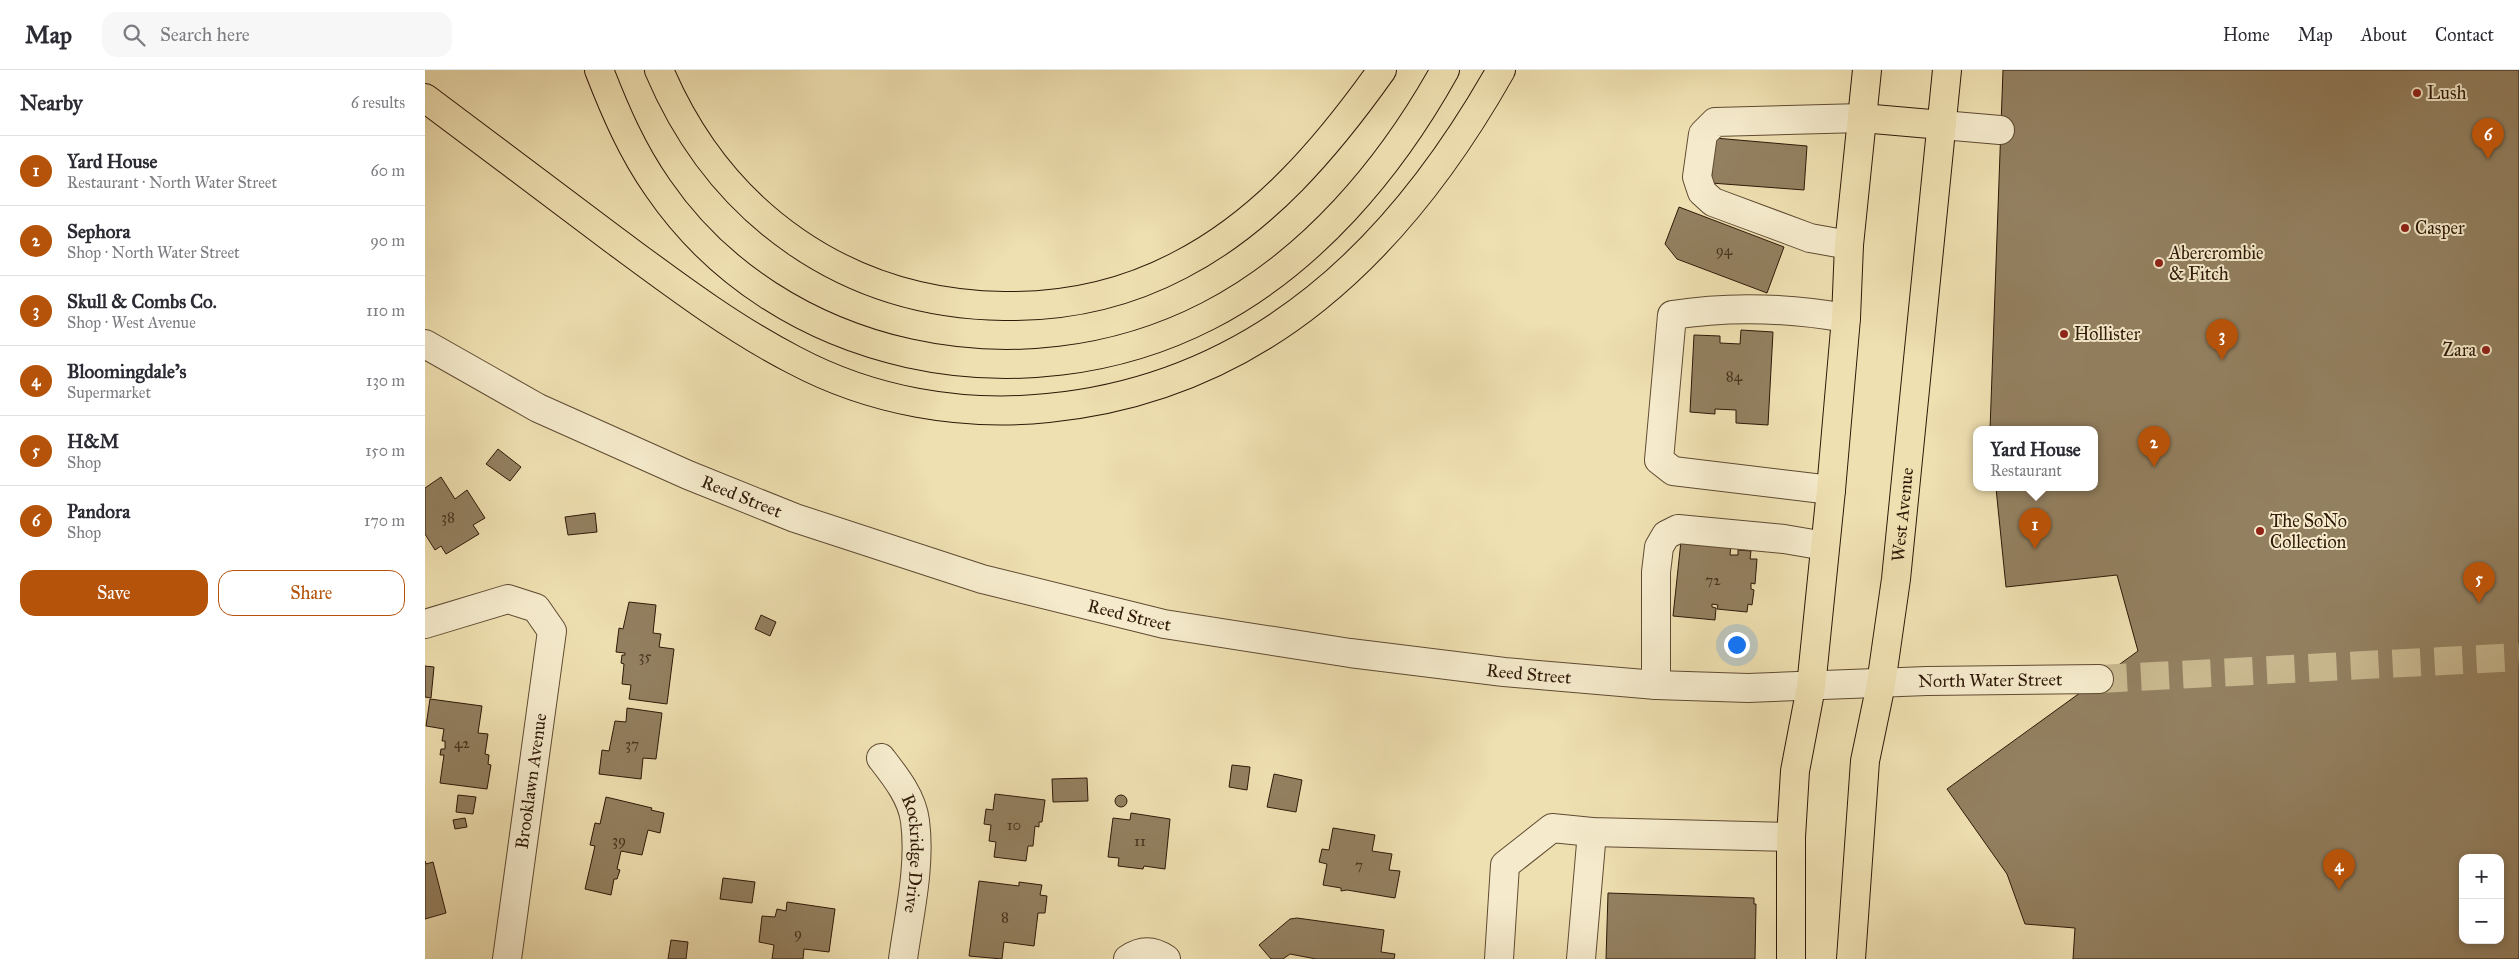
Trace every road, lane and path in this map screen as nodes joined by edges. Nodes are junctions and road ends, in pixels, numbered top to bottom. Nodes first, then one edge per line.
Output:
1 (599, 70) edge
2 (659, 70) edge
3 (1382, 70) edge
4 (1445, 70) edge
5 (1501, 70) edge
6 (1867, 70) edge
7 (1947, 70) edge
8 (425, 98) edge
9 (1862, 118) junction
10 (1941, 124) junction
11 (2001, 130) dead end
12 (1849, 245) junction
13 (1846, 318) junction
14 (425, 344) edge
15 (1831, 490) junction
16 (1825, 546) junction
17 (425, 624) edge
18 (2099, 679) tunnel mouth
19 (1881, 684) junction
20 (1656, 685) junction
21 (1811, 687) junction
22 (881, 758) dead end
23 (1592, 832) junction
24 (1791, 837) junction
25 (507, 959) edge
26 (903, 959) edge
27 (1128, 959) edge
28 (1166, 959) edge
29 (1499, 959) edge
30 (1581, 959) edge
31 (1791, 959) edge
32 (1851, 959) edge

1 - 4 main road
2 - 3 main road
5 - 8 main road
6 - 9 main road
7 - 10 main road, West Avenue
9 - 10 main road
9 - 12 main road
9 - 12 street
10 - 11 street
10 - 19 main road, West Avenue
12 - 13 main road
13 - 15 main road
13 - 15 street
14 - 20 street, Reed Street
15 - 16 main road
16 - 20 street
16 - 21 main road
17 - 25 street, Brooklawn Avenue
18 - 19 street, North Water Street
19 - 21 street, Reed Street
19 - 32 main road, West Avenue
20 - 21 street, Reed Street
21 - 24 main road
22 - 26 street, Rockridge Drive
23 - 24 street
23 - 29 street
23 - 30 street
24 - 31 main road
27 - 28 street

